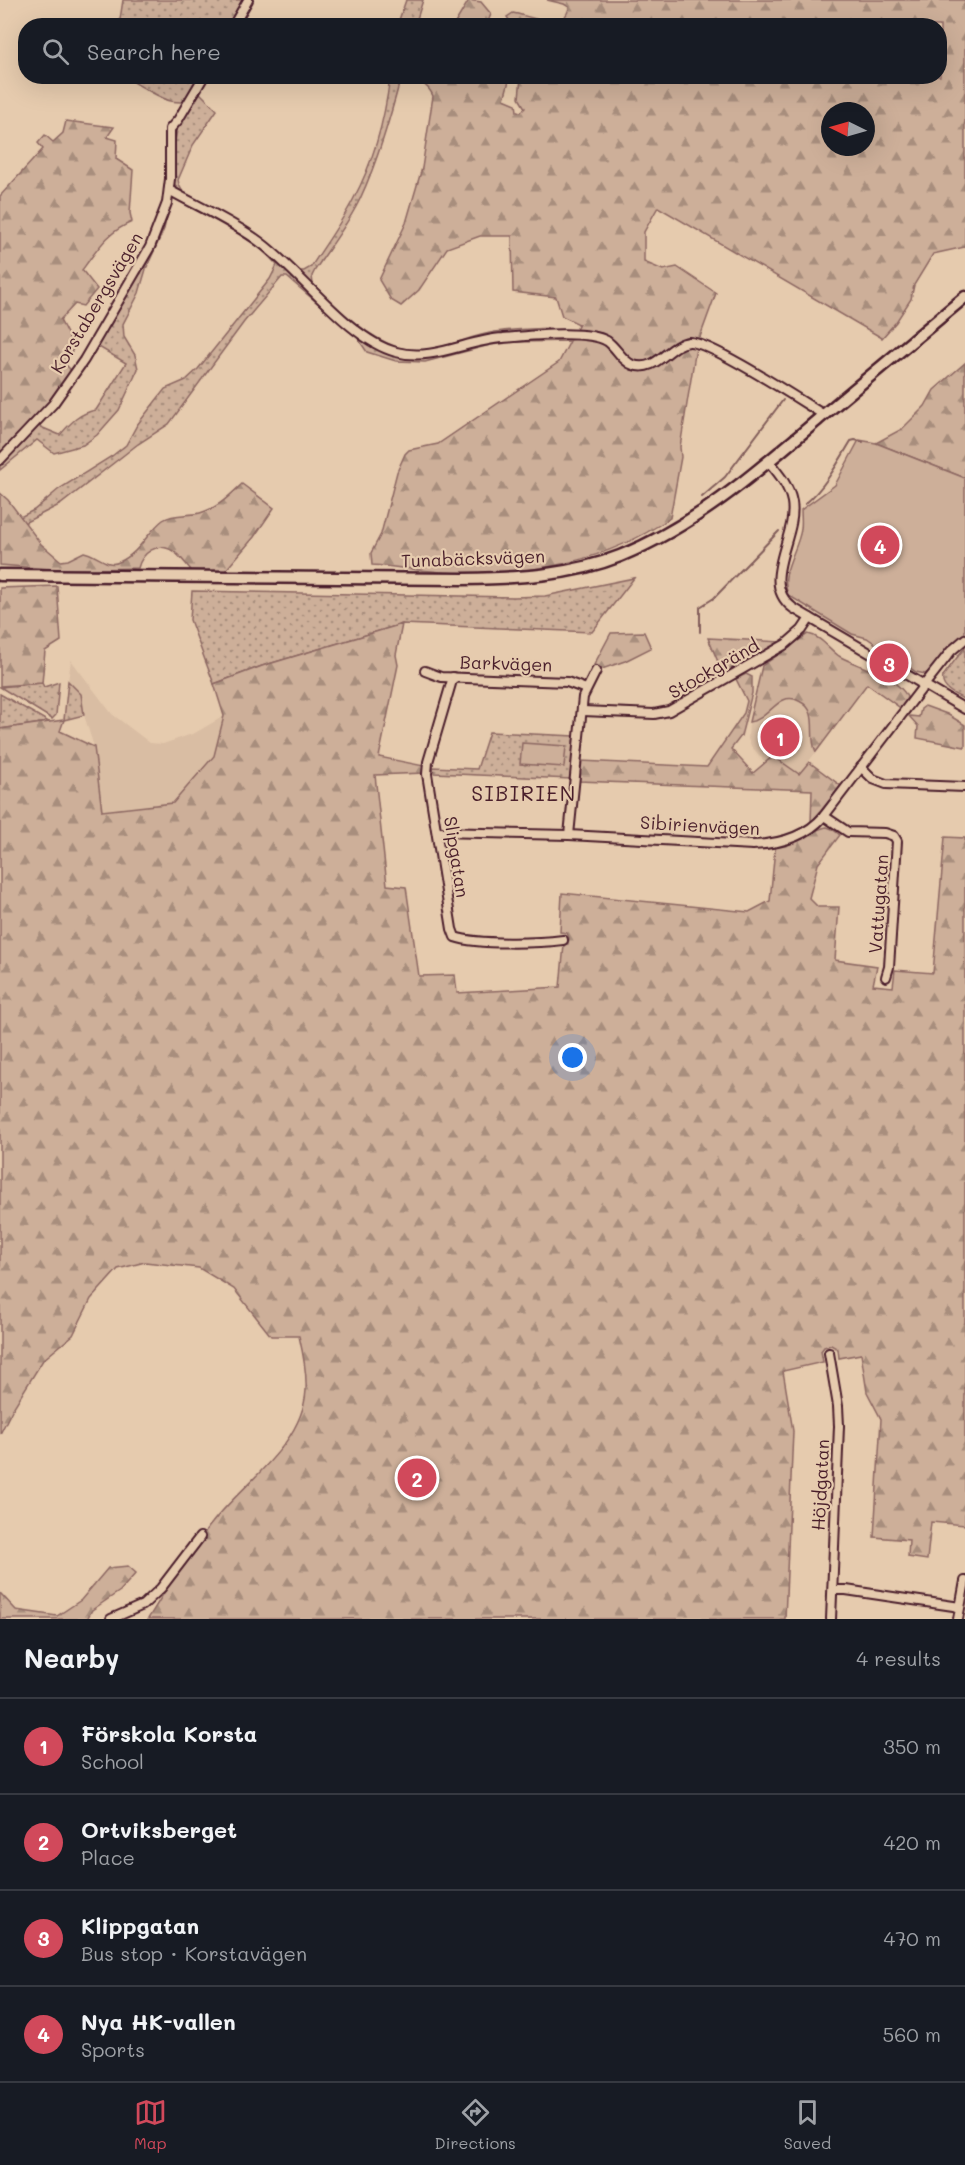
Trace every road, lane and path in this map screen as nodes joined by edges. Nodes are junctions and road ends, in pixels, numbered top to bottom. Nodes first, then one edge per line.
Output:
1 (248, 0) edge
2 (238, 18) edge
3 (199, 84) edge
4 (169, 190) junction
5 (965, 297) edge
6 (824, 415) junction
7 (0, 460) edge
8 (769, 462) junction
9 (0, 575) edge
10 (810, 618) junction
11 (965, 639) edge
12 (425, 671) dead end
13 (596, 671) dead end
14 (453, 677) junction
15 (925, 684) junction
16 (586, 689) junction
17 (965, 709) edge
18 (583, 711) junction
19 (861, 767) junction
20 (965, 787) edge
21 (824, 816) junction
22 (436, 832) junction
23 (569, 835) junction
24 (563, 940) dead end
25 (886, 977) dead end
26 (829, 1353) dead end
27 (200, 1537) dead end
28 (965, 1581) edge
29 (833, 1590) junction
30 (960, 1607) junction
31 (111, 1619) edge
32 (831, 1619) edge
33 (958, 1619) edge

1 - 2 street
3 - 4 street, Korstabergsvägen
4 - 6 street
4 - 7 street, Korstabergsvägen
5 - 6 street, Tunabäcksvägen
6 - 8 street, Tunabäcksvägen
8 - 9 street, Tunabäcksvägen
8 - 10 street
10 - 15 street
10 - 18 street, Stockgränd
11 - 15 street, Sibirienvägen
12 - 14 street, Barkvägen
13 - 16 street
14 - 16 street, Barkvägen
14 - 22 street, Slipgatan
15 - 17 street
15 - 19 street, Sibirienvägen
16 - 18 street
18 - 23 street
19 - 20 street
19 - 21 street, Sibirienvägen
21 - 23 street, Sibirienvägen
21 - 25 street, Vattugatan
22 - 23 street, Sibirienvägen
22 - 24 street, Slipgatan
26 - 29 street, Höjdgatan
27 - 31 street
28 - 30 street
29 - 30 street
29 - 32 street, Höjdgatan
30 - 33 street

